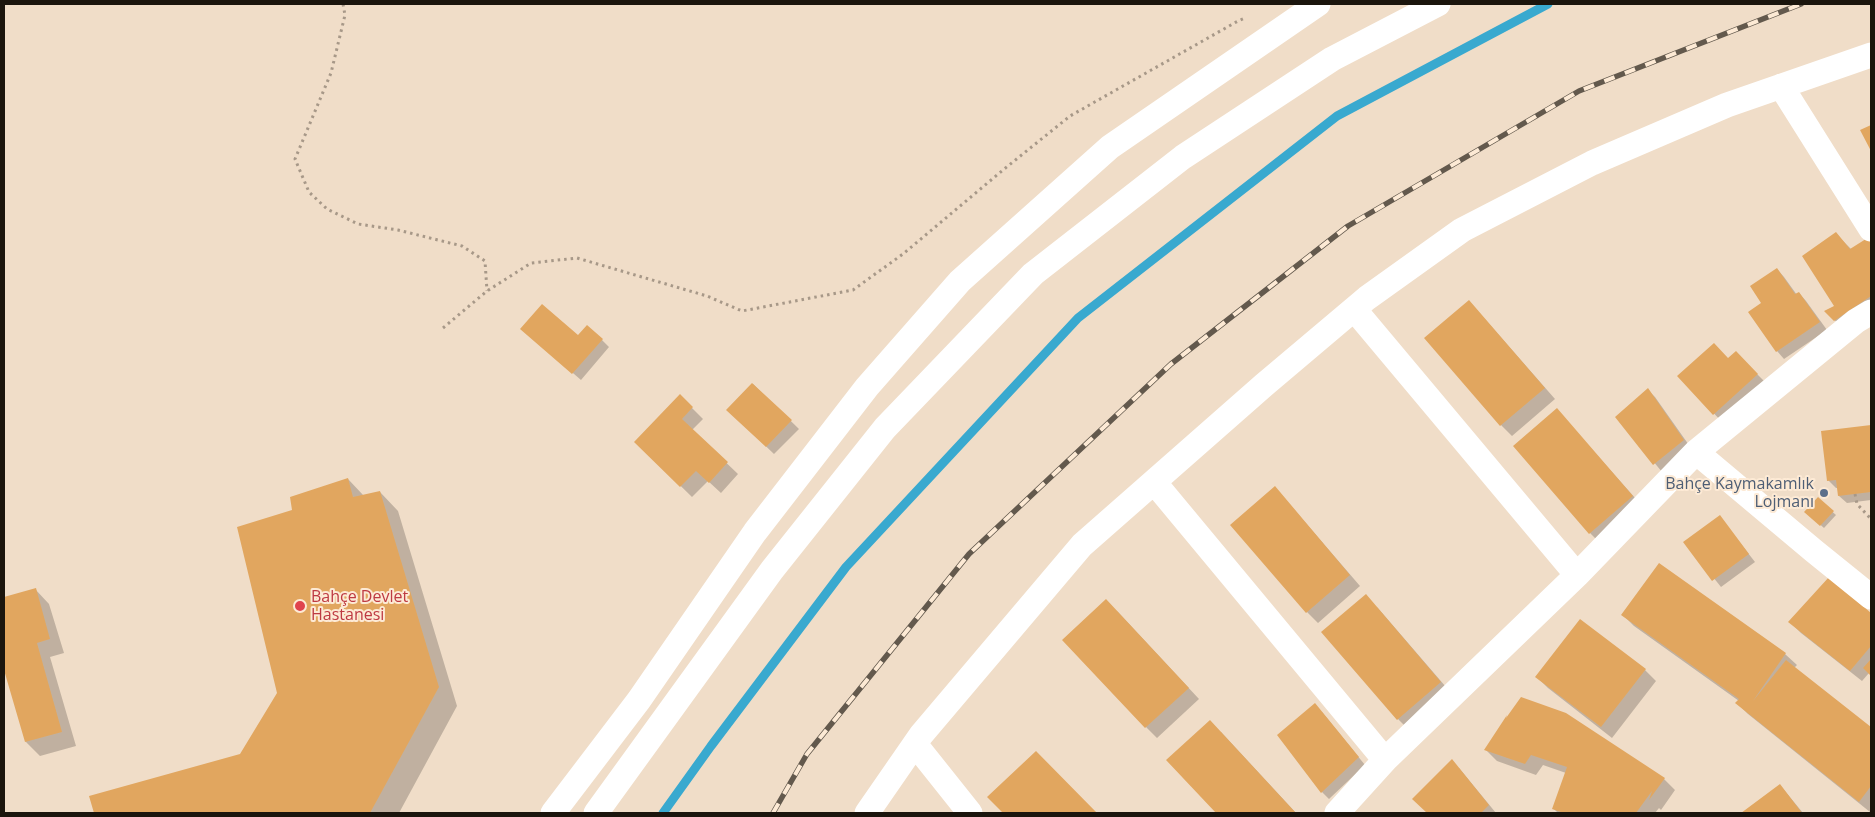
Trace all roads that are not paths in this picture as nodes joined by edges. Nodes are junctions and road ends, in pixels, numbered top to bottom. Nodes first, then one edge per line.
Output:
1 (1318, 4) edge
2 (1438, 4) edge
3 (1871, 55) edge
4 (1781, 86) junction
5 (1871, 230) edge
6 (1354, 309) junction
7 (1871, 312) edge
8 (1696, 452) junction
9 (1154, 482) junction
10 (1577, 575) junction
11 (1871, 597) edge
12 (915, 744) junction
13 (1385, 760) junction
14 (553, 813) edge
15 (596, 813) edge
16 (867, 813) edge
17 (970, 813) edge
18 (1337, 813) edge

1 - 14 street
2 - 15 street
3 - 4 street
4 - 5 street
4 - 6 street
6 - 9 street
6 - 10 street
7 - 8 street
8 - 10 street
8 - 11 street
9 - 12 street
9 - 13 street
10 - 13 street
12 - 16 street
12 - 17 street
13 - 18 street

